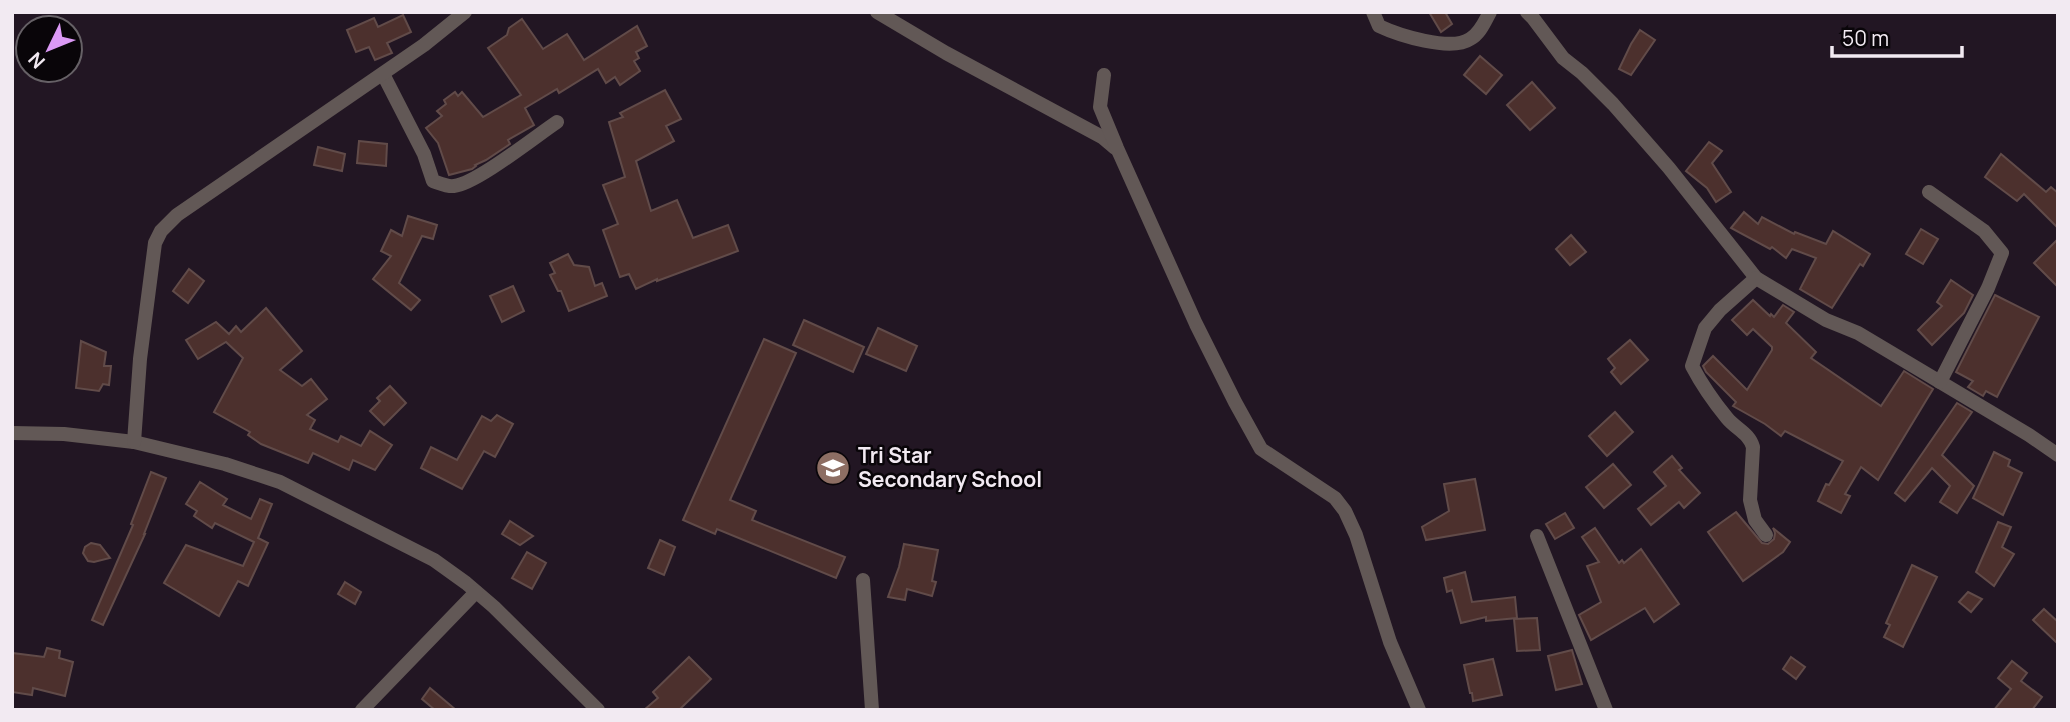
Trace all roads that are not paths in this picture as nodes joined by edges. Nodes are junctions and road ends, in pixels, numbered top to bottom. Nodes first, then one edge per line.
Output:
1 (465, 12) edge
2 (877, 12) edge
3 (1373, 12) edge
4 (1490, 12) edge
5 (1527, 12) edge
6 (383, 74) junction
7 (1104, 75) dead end
8 (557, 122) dead end
9 (1116, 148) junction
10 (1929, 192) dead end
11 (1756, 278) junction
12 (1940, 382) junction
13 (12, 433) edge
14 (134, 442) junction
15 (2058, 455) edge
16 (1766, 535) dead end
17 (1537, 536) dead end
18 (863, 580) dead end
19 (476, 592) junction
20 (362, 710) edge
21 (598, 710) edge
22 (872, 710) edge
23 (1419, 710) edge
24 (1606, 710) edge

1 - 6 street
2 - 9 street
3 - 4 street
5 - 11 street
6 - 8 street
6 - 14 street
7 - 9 street
9 - 23 street
10 - 12 street
11 - 12 street
11 - 16 street
12 - 15 street
13 - 14 street
14 - 19 street
17 - 24 street
18 - 22 street
19 - 20 street
19 - 21 street

